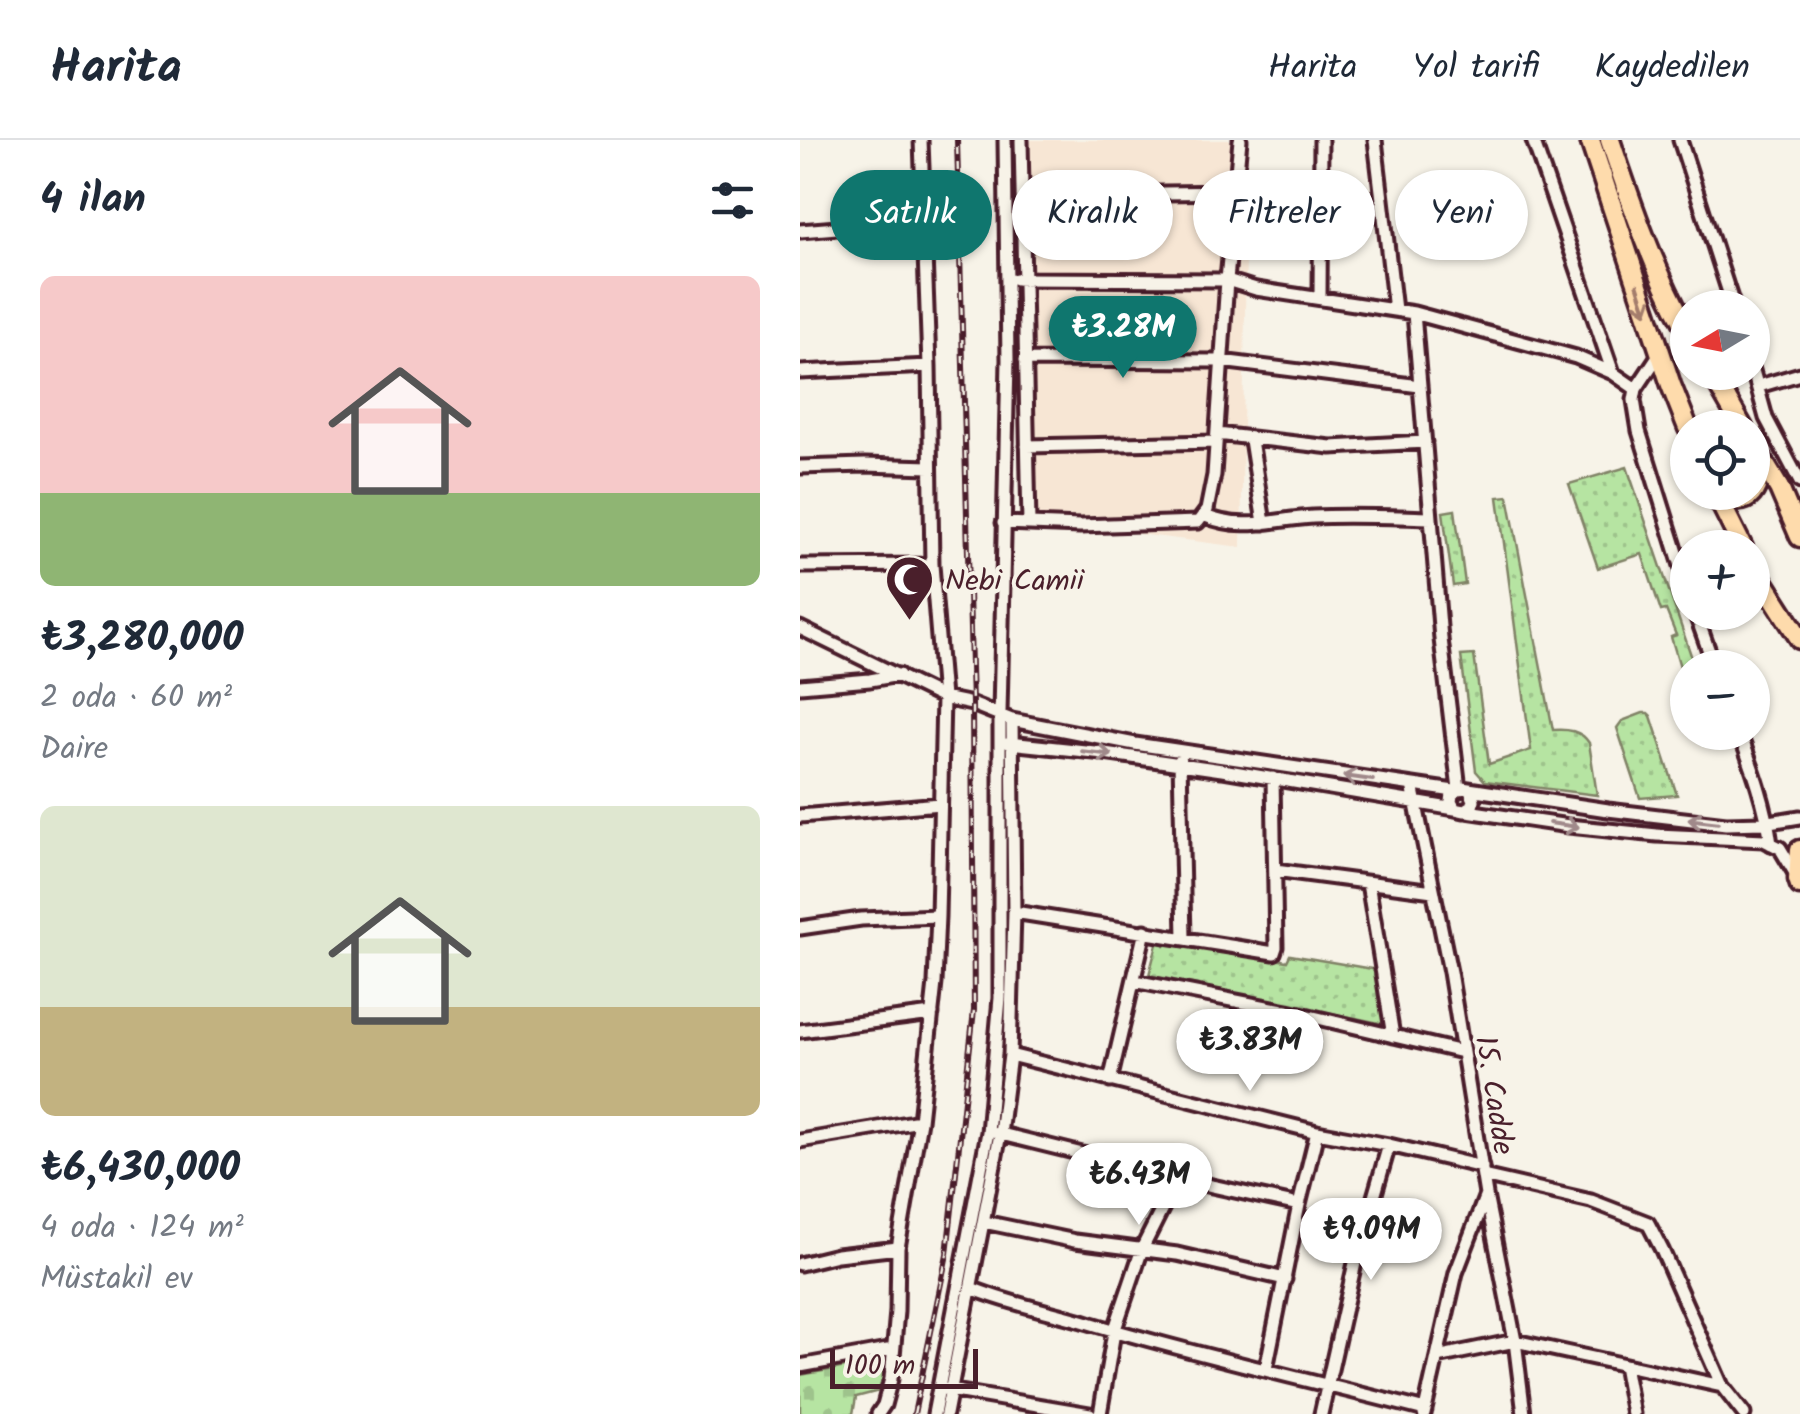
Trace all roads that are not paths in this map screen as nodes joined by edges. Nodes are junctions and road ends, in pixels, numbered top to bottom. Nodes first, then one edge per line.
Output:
1 (920, 140) edge
2 (1005, 140) edge
3 (1021, 140) edge
4 (1240, 140) edge
5 (1321, 140) edge
6 (1375, 140) edge
7 (1533, 140) edge
8 (1590, 140) edge
9 (1610, 140) edge
10 (1680, 140) edge
11 (921, 170) edge
12 (1022, 170) edge
13 (1238, 170) edge
14 (830, 229) edge
15 (800, 231) edge
16 (925, 260) edge
17 (1024, 260) edge
18 (1229, 260) edge
19 (1007, 279) junction
20 (1024, 280) junction
21 (1227, 280) junction
22 (1728, 290) edge
23 (1320, 298) junction
24 (1670, 298) edge
25 (1395, 310) junction
26 (1414, 313) junction
27 (1660, 353) junction
28 (1025, 360) junction
29 (1221, 361) junction
30 (929, 366) junction
31 (800, 372) edge
32 (1613, 374) junction
33 (1800, 374) edge
34 (1770, 383) edge
35 (1420, 386) junction
36 (1636, 388) junction
37 (1759, 390) edge
38 (1681, 410) edge
39 (1216, 438) junction
40 (1251, 440) junction
41 (1425, 442) junction
42 (1028, 446) junction
43 (800, 467) edge
44 (930, 467) junction
45 (1770, 475) edge
46 (1800, 482) edge
47 (1205, 516) junction
48 (1431, 518) junction
49 (1003, 522) junction
50 (1264, 522) junction
51 (1030, 524) junction
52 (1670, 530) edge
53 (1800, 537) edge
54 (932, 565) junction
55 (800, 566) edge
56 (1770, 592) edge
57 (800, 628) edge
58 (1800, 638) edge
59 (899, 675) junction
60 (800, 686) edge
61 (942, 698) junction
62 (1000, 713) junction
63 (1012, 720) junction
64 (1006, 743) junction
65 (1745, 750) edge
66 (1180, 758) junction
67 (1274, 778) junction
68 (1412, 785) junction
69 (1461, 790) junction
70 (1415, 802) junction
71 (940, 804) junction
72 (1461, 809) junction
73 (800, 816) edge
74 (1800, 817) edge
75 (1768, 822) junction
76 (1772, 844) junction
77 (1800, 850) edge
78 (1275, 870) junction
79 (1368, 882) junction
80 (1799, 882) edge
81 (1433, 892) junction
82 (1014, 912) junction
83 (938, 916) junction
84 (800, 928) edge
85 (1145, 932) junction
86 (1184, 938) junction
87 (1134, 981) junction
88 (932, 1014) junction
89 (800, 1031) edge
90 (1393, 1036) junction
91 (1462, 1052) junction
92 (1010, 1055) junction
93 (1110, 1081) junction
94 (920, 1120) junction
95 (1317, 1132) junction
96 (994, 1133) junction
97 (800, 1141) edge
98 (1389, 1145) junction
99 (1482, 1172) junction
100 (1178, 1177) junction
101 (1486, 1195) junction
102 (1299, 1205) junction
103 (984, 1222) junction
104 (898, 1248) junction
105 (1142, 1249) junction
106 (800, 1264) edge
107 (1285, 1280) junction
108 (971, 1288) junction
109 (1114, 1332) junction
110 (1515, 1341) junction
111 (893, 1349) junction
112 (1436, 1356) junction
113 (1624, 1365) junction
114 (800, 1366) edge
115 (1266, 1369) junction
116 (1326, 1384) junction
117 (1722, 1386) junction
118 (945, 1389) junction
119 (1425, 1412) edge
120 (878, 1414) edge
121 (934, 1414) edge
122 (946, 1414) edge
123 (1090, 1414) edge
124 (1100, 1414) edge
125 (1321, 1414) edge
126 (1524, 1414) edge
127 (1633, 1414) edge
128 (1744, 1414) edge

1 - 11 street
2 - 19 street
3 - 12 street
4 - 13 street
5 - 23 street
6 - 25 street
7 - 32 street
8 -> 27 highway
9 - 24 highway
10 - 22 street
14 - 15 street
16 - 30 street
17 - 20 street
18 - 21 street
19 - 20 street
19 - 49 street
20 - 21 street
20 - 28 street
21 - 23 street
21 - 29 street
23 - 25 street
25 - 26 street
26 - 32 street
26 - 35 street
27 - 36 street
27 - 38 highway
28 - 29 street
28 - 42 street
29 - 35 street
29 - 39 street
30 - 31 street
30 - 44 street
32 - 36 street
33 - 34 street
35 - 41 street
36 - 52 street
37 - 46 street
39 - 40 street
39 - 42 street
39 - 47 street
40 - 41 street
40 - 50 street
41 - 48 street
42 - 51 street
43 - 44 street
44 - 54 street
45 - 53 highway
47 - 50 street
47 - 51 street
48 - 50 street
48 - 69 street
49 - 51 street
49 - 62 street
54 - 55 street
54 - 61 street
56 - 58 highway
57 - 59 street
59 - 60 street
59 - 61 street
61 - 62 street
61 - 71 street
62 - 63 street
62 - 64 street
63 - 64 street
63 - 66 street
64 -> 66 street
64 - 82 street
64 - 96 street
65 - 75 street
66 - 67 street
68 -> 66 street
66 - 86 street
67 - 70 street
67 - 78 street
68 - 69 street
68 - 70 street, 15. Cadde
69 - 72 street
69 - 72 street
75 -> 69 street
70 - 72 street
70 - 81 street, 15. Cadde
71 - 73 street
71 - 83 street
72 -> 76 street
74 - 75 street
75 - 76 street
76 - 80 street
77 - 80 highway
78 - 79 street
78 - 86 street
79 - 81 street
79 - 90 street
81 - 91 street, 15. Cadde
82 - 85 street
82 - 92 street
83 - 84 street
83 - 88 street
85 - 86 street
85 - 87 street
87 - 90 street
87 - 93 street
88 - 89 street
88 - 94 street
90 - 91 street
91 - 99 street, 15. Cadde
92 - 93 street
92 - 96 street
93 - 95 street
94 - 97 street
94 - 104 street
95 - 98 street
95 - 102 street
96 - 100 street
96 - 103 street
96 - 118 street
98 - 99 street
98 - 116 street
99 - 101 street, 15. Cadde
99 - 117 street
100 - 102 street
100 - 105 street
101 - 110 street, 15. Cadde
101 - 112 street
102 - 107 street
103 - 105 street
103 - 108 street
104 - 106 street
104 - 111 street
105 - 107 street
105 - 109 street
107 - 115 street
108 - 109 street
108 - 118 street
109 - 115 street
109 - 124 street
110 - 112 street
110 - 113 street
110 - 126 street, 15. Cadde
111 - 114 street
111 - 120 street
112 - 119 street
113 - 117 street
113 - 127 street
115 - 116 street
116 - 119 street
116 - 125 street
117 - 128 street
118 - 121 street
118 - 122 street
118 - 123 street

